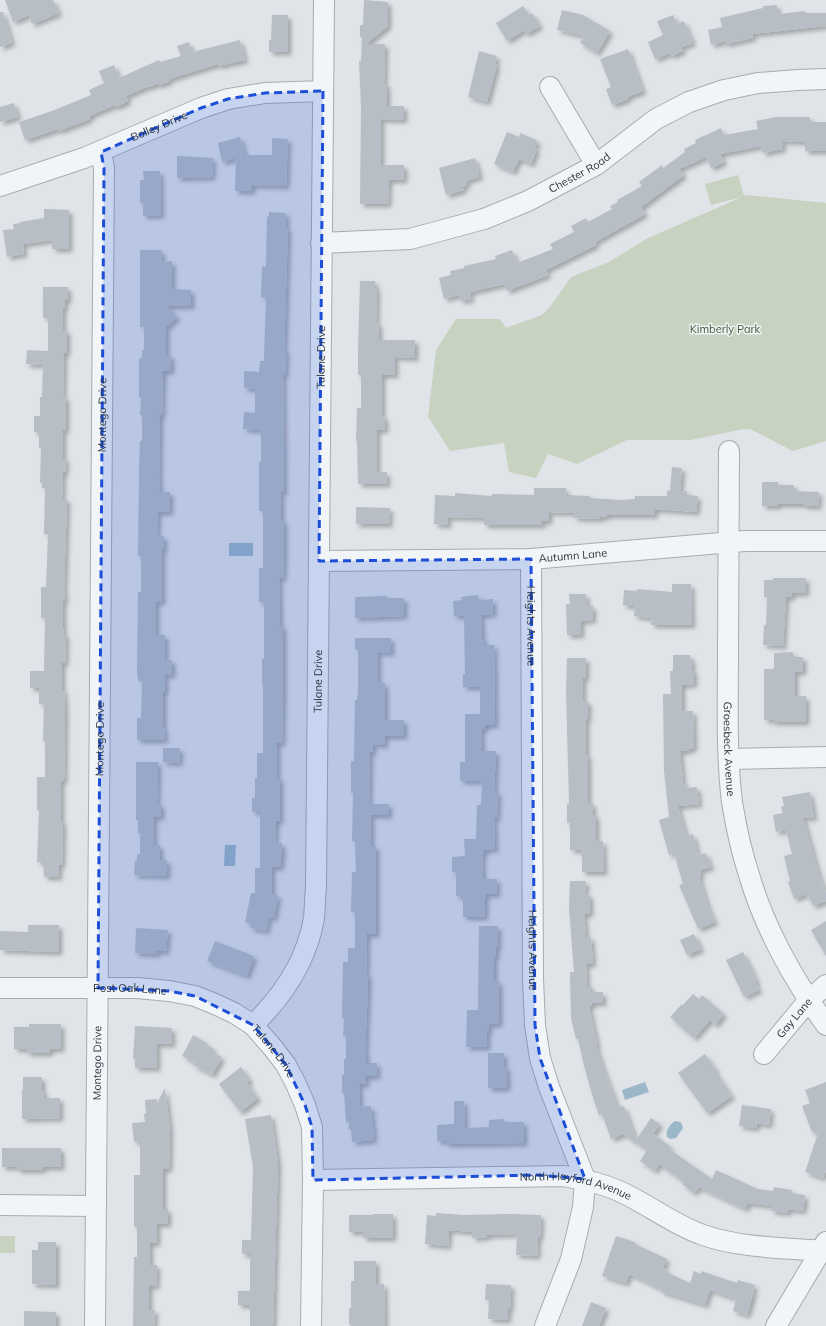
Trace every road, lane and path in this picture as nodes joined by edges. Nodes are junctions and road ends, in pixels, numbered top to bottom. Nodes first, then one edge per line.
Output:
1 (324, 0) edge
2 (826, 79) edge
3 (550, 87) dead end
4 (323, 91) junction
5 (101, 152) junction
6 (596, 165) junction
7 (0, 186) edge
8 (321, 243) junction
9 (729, 451) dead end
10 (826, 540) edge
11 (728, 542) junction
12 (531, 559) junction
13 (319, 561) junction
14 (826, 757) edge
15 (730, 759) junction
16 (826, 985) edge
17 (0, 988) edge
18 (98, 988) junction
19 (808, 1000) junction
20 (253, 1025) junction
21 (826, 1025) edge
22 (764, 1054) dead end
23 (585, 1179) junction
24 (313, 1180) junction
25 (0, 1205) edge
26 (96, 1206) junction
27 (824, 1248) edge
28 (95, 1326) edge
29 (312, 1326) edge
30 (545, 1326) edge
31 (776, 1326) edge

1 - 4 street, Tulane Drive
2 - 6 street, Chester Road
3 - 6 street
4 - 5 street, Bolley Drive
4 - 8 street, Tulane Drive
5 - 7 street, Bolley Drive
5 - 18 street, Montego Drive
6 - 8 street, Chester Road
8 - 13 street, Tulane Drive
9 - 11 street, Groesbeck Avenue
10 - 11 street, Autumn Lane
11 - 12 street, Autumn Lane
11 - 15 street, Groesbeck Avenue
12 - 13 street, Autumn Lane
12 - 23 street, Heights Avenue
13 - 20 street, Tulane Drive
14 - 15 street
15 - 19 street, Groesbeck Avenue
16 - 19 street, Gay Lane
17 - 18 street, Post Oak Lane
18 - 20 street, Post Oak Lane
18 - 26 street, Montego Drive
19 - 21 street, Groesbeck Avenue
19 - 22 street, Gay Lane
20 - 24 street, Tulane Drive
23 - 24 street, North Hayford Avenue
23 - 27 street, North Hayford Avenue
23 - 30 street, Heights Avenue
24 - 29 street, Tulane Drive
25 - 26 street
26 - 28 street, Montego Drive
27 - 31 street

